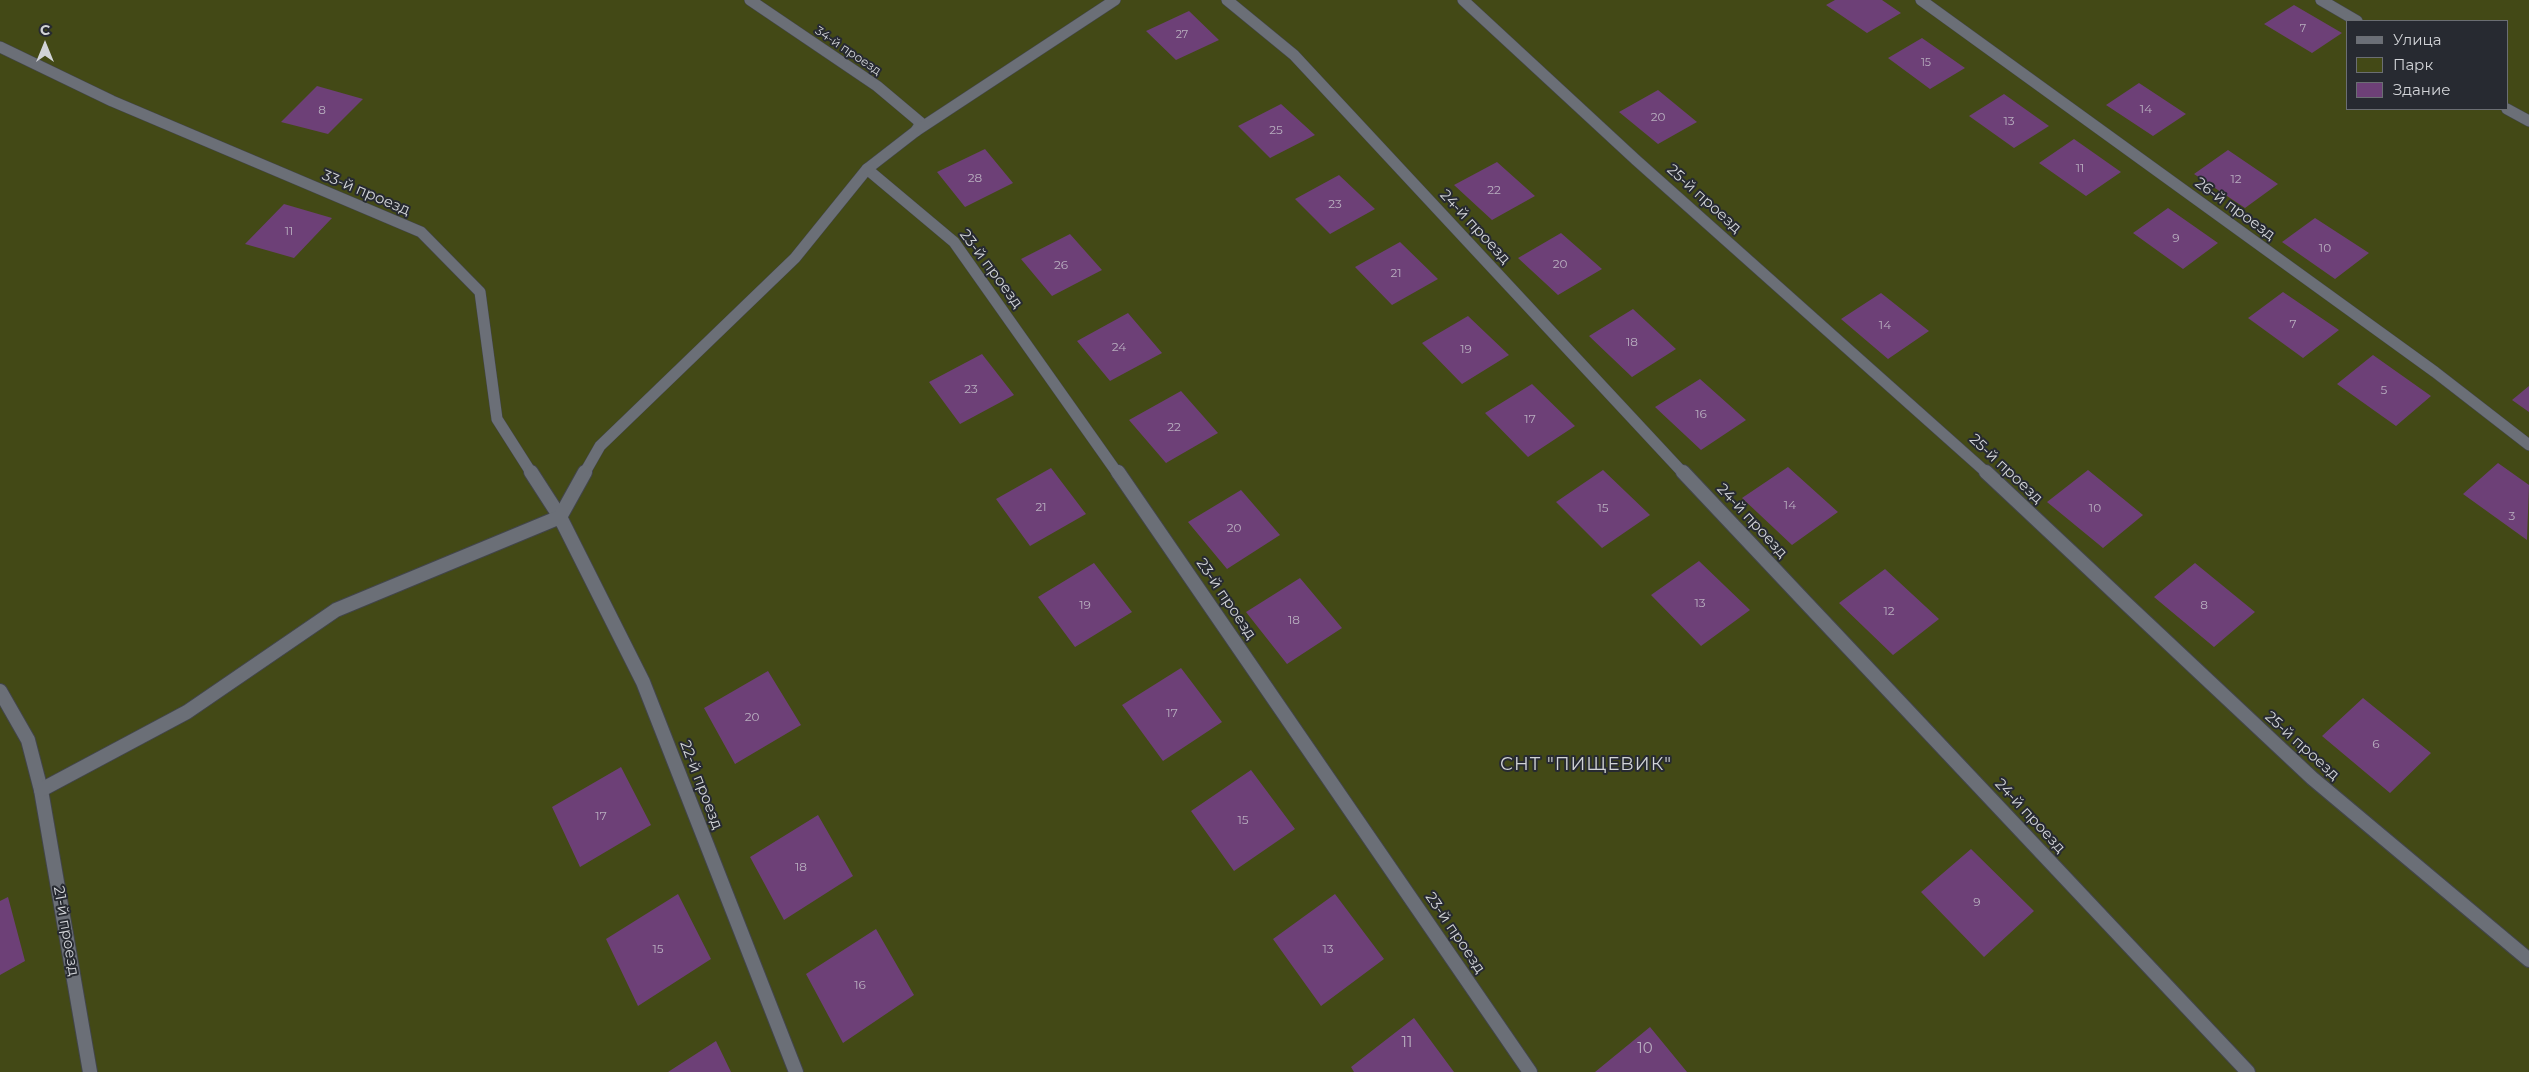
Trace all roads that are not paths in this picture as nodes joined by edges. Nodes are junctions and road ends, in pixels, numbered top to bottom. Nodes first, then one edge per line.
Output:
1 (750, 0) edge
2 (1115, 0) edge
3 (1227, 0) edge
4 (1463, 0) edge
5 (1921, 0) edge
6 (2321, 0) edge
7 (2355, 20) edge
8 (0, 47) edge
9 (2509, 110) edge
10 (2529, 122) edge
11 (916, 132) junction
12 (867, 169) junction
13 (2529, 445) edge
14 (560, 516) junction
15 (0, 690) edge
16 (41, 790) junction
17 (2529, 960) edge
18 (90, 1072) edge
19 (796, 1072) edge
20 (1530, 1072) edge
21 (2248, 1072) edge

1 - 11 street, 34-й проезд
2 - 11 street
3 - 21 street, 24-й проезд
4 - 17 street, 25-й проезд
5 - 13 street, 26-й проезд
6 - 7 street
8 - 14 street, 33-й проезд
9 - 10 street
11 - 12 street
12 - 14 street
12 - 20 street, 23-й проезд
14 - 16 street
14 - 19 street, 22-й проезд
15 - 16 street, 21-й проезд
16 - 18 street, 21-й проезд

